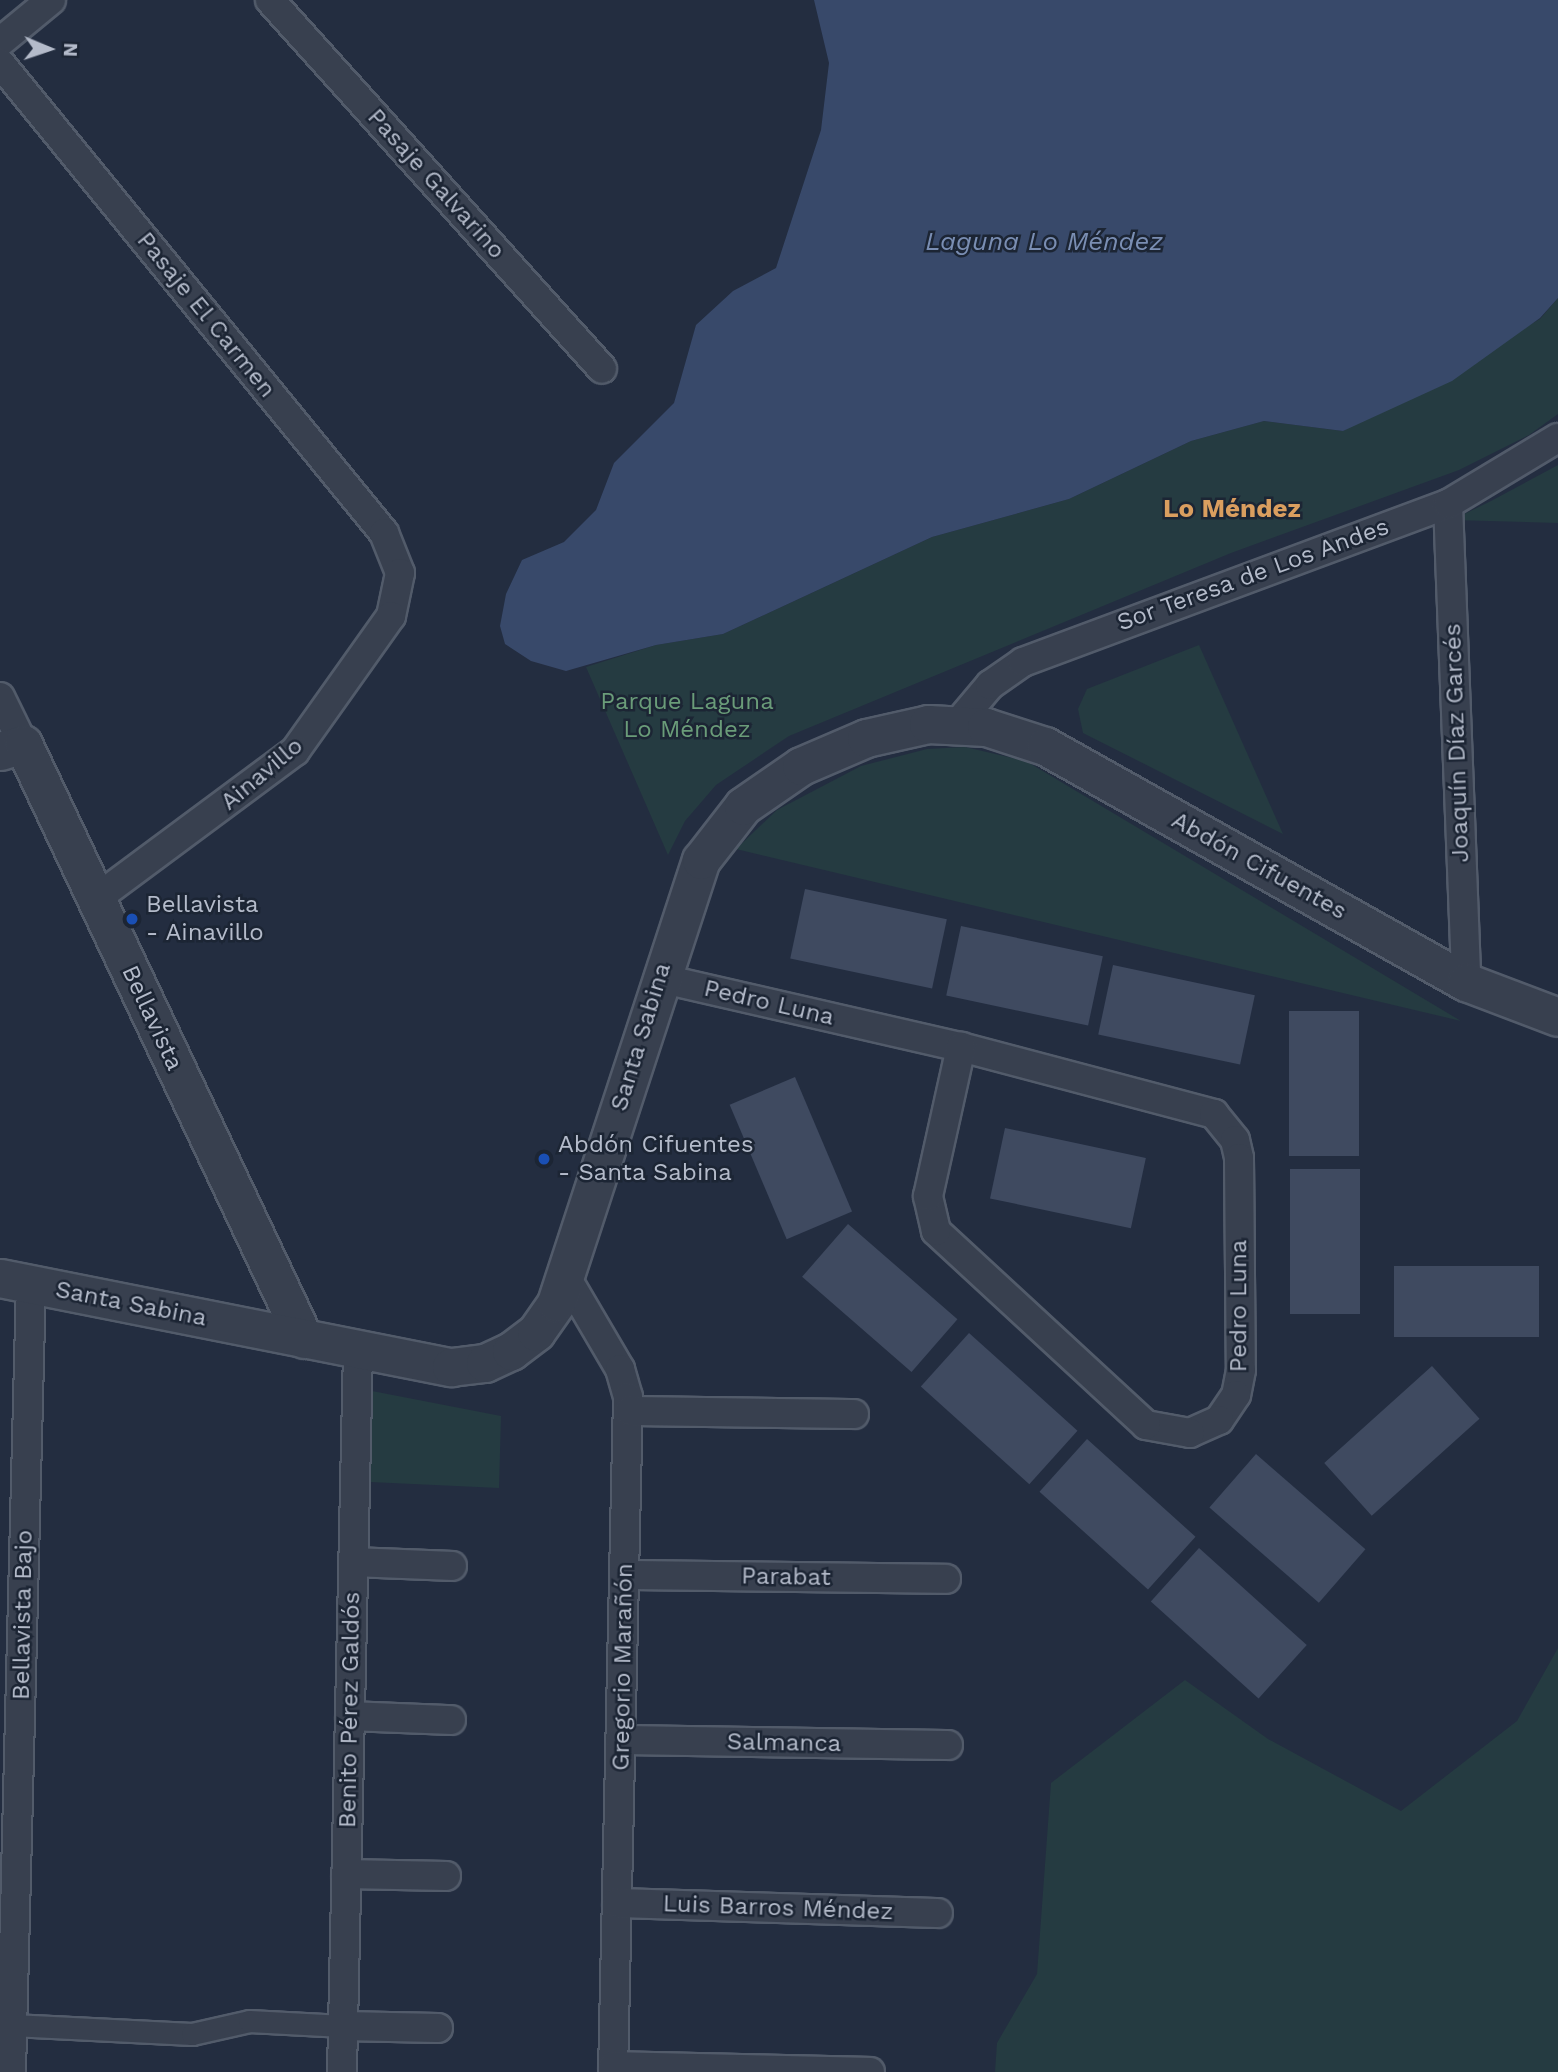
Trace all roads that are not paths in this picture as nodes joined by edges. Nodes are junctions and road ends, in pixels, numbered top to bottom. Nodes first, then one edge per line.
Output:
1 (270, 0) edge
2 (48, 1) edge
3 (0, 42) edge
4 (0, 63) edge
5 (602, 369) dead end
6 (1558, 438) edge
7 (1448, 503) junction
8 (400, 573) joint
9 (0, 697) edge
10 (958, 723) junction
11 (11, 748) edge
12 (96, 899) junction
13 (659, 978) junction
14 (1466, 982) junction
15 (1558, 1017) edge
16 (961, 1047) junction
17 (566, 1277) junction
18 (15, 1281) edge
19 (304, 1339) junction
20 (358, 1349) junction
21 (629, 1411) junction
22 (854, 1414) dead end
23 (354, 1562) junction
24 (452, 1566) dead end
25 (625, 1575) junction
26 (946, 1580) dead end
27 (350, 1716) junction
28 (451, 1720) dead end
29 (621, 1740) junction
30 (948, 1745) dead end
31 (346, 1874) junction
32 (446, 1876) dead end
33 (617, 1903) junction
34 (938, 1913) dead end
35 (343, 2026) junction
36 (438, 2028) dead end
37 (8, 2036) edge
38 (613, 2069) edge
39 (11, 2072) edge
40 (342, 2072) edge
41 (870, 2072) edge

1 - 5 street, Pasaje Galvarino
2 - 3 street
4 - 8 street, Pasaje El Carmen
6 - 7 street, Sor Teresa de Los Andes
7 - 10 street, Sor Teresa de Los Andes
7 - 14 street, Joaquín Díaz Garcés
8 - 12 street, Ainavillo
9 - 11 street, Bellavista
10 - 13 street, Santa Sabina
10 - 14 street, Abdón Cifuentes
11 - 12 street, Bellavista
12 - 19 street, Bellavista
13 - 16 street, Pedro Luna
13 - 17 street, Santa Sabina
14 - 15 street, Abdón Cifuentes
16 - 16 street, Pedro Luna
17 - 20 street, Santa Sabina
17 - 21 street, Gregorio Marañón
18 - 19 street, Santa Sabina
18 - 37 street, Bellavista Bajo
19 - 20 street, Santa Sabina
20 - 23 street, Benito Pérez Galdós
21 - 22 street
21 - 25 street, Gregorio Marañón
23 - 24 street
23 - 27 street, Benito Pérez Galdós
25 - 26 street, Parabat
25 - 29 street, Gregorio Marañón
27 - 28 street
27 - 31 street, Benito Pérez Galdós
29 - 30 street, Salmanca
29 - 33 street, Gregorio Marañón
31 - 32 street
31 - 35 street, Benito Pérez Galdós
33 - 34 street, Luis Barros Méndez
33 - 38 street, Gregorio Marañón
35 - 36 street
35 - 37 street
35 - 40 street, Benito Pérez Galdós
37 - 39 street, Bellavista Bajo
38 - 41 street

